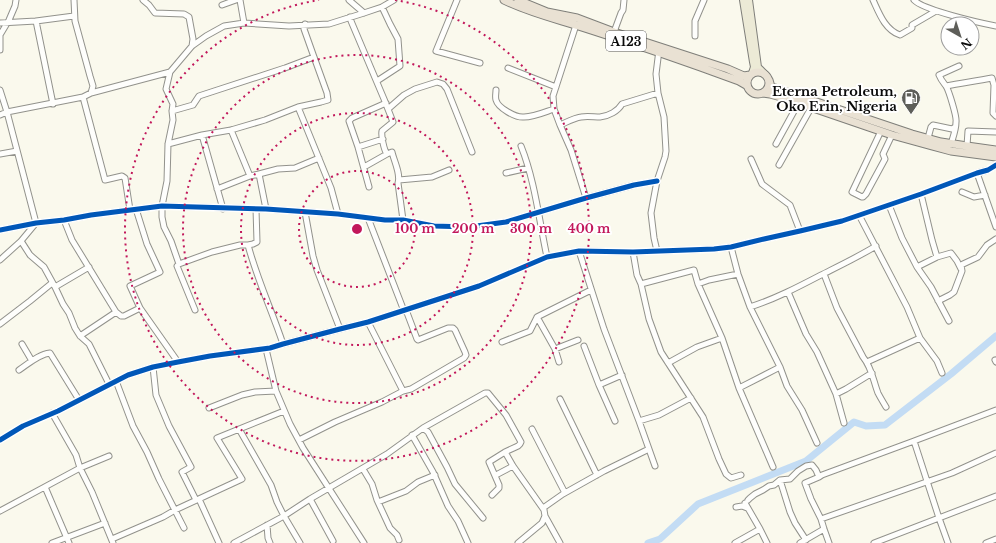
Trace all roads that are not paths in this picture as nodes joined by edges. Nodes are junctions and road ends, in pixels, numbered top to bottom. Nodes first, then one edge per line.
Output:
1 (16, 0) edge
2 (74, 0) edge
3 (143, 0) edge
4 (236, 0) edge
5 (240, 0) edge
6 (349, 0) edge
7 (394, 0) edge
8 (457, 0) edge
9 (504, 0) edge
10 (518, 0) edge
11 (624, 0) edge
12 (704, 0) edge
13 (743, 0) edge
14 (749, 0) edge
15 (873, 0) edge
16 (914, 0) edge
17 (222, 5) dead end
18 (382, 7) junction
19 (936, 11) junction
20 (364, 13) junction
21 (74, 16) junction
22 (350, 17) junction
23 (36, 21) junction
24 (8, 22) junction
25 (0, 23) edge
26 (244, 23) junction
27 (305, 24) junction
28 (576, 25) junction
29 (996, 26) edge
30 (614, 32) junction
31 (694, 36) dead end
32 (0, 44) edge
33 (192, 46) junction
34 (659, 49) junction
35 (0, 50) edge
36 (314, 58) junction
37 (480, 63) dead end
38 (959, 66) dead end
39 (508, 68) dead end
40 (170, 72) junction
41 (751, 74) junction
42 (767, 77) junction
43 (377, 81) junction
44 (746, 85) junction
45 (946, 86) junction
46 (556, 87) junction
47 (0, 90) edge
48 (496, 90) dead end
49 (91, 93) junction
50 (658, 93) junction
51 (763, 93) junction
52 (83, 97) junction
53 (386, 103) junction
54 (53, 104) junction
55 (798, 104) junction
56 (298, 107) junction
57 (811, 108) junction
58 (388, 109) junction
59 (554, 109) junction
60 (172, 111) junction
61 (7, 112) junction
62 (0, 114) edge
63 (996, 116) edge
64 (560, 125) junction
65 (956, 127) junction
66 (231, 130) junction
67 (881, 131) junction
68 (996, 132) edge
69 (892, 134) junction
70 (202, 135) junction
71 (928, 138) junction
72 (383, 139) junction
73 (168, 144) junction
74 (776, 144) dead end
75 (952, 144) junction
76 (521, 146) dead end
77 (358, 147) junction
78 (971, 149) junction
79 (996, 150) edge
80 (17, 151) junction
81 (472, 152) dead end
82 (0, 154) edge
83 (387, 154) junction
84 (996, 157) edge
85 (319, 158) junction
86 (751, 159) dead end
87 (779, 165) dead end
88 (996, 165) edge
89 (364, 168) junction
90 (528, 168) junction
91 (449, 170) dead end
92 (506, 173) dead end
93 (977, 173) junction
94 (258, 174) junction
95 (250, 176) junction
96 (399, 180) junction
97 (657, 181) junction
98 (369, 187) dead end
99 (217, 189) junction
100 (962, 192) dead end
101 (921, 194) junction
102 (985, 194) junction
103 (586, 198) junction
104 (889, 205) junction
105 (162, 206) junction
106 (223, 209) junction
107 (256, 209) junction
108 (266, 209) junction
109 (133, 210) junction
110 (305, 212) junction
111 (539, 213) junction
112 (338, 214) junction
113 (859, 215) junction
114 (368, 218) junction
115 (64, 220) junction
116 (403, 220) junction
117 (36, 223) junction
118 (996, 227) edge
119 (0, 230) edge
120 (800, 231) junction
121 (996, 239) edge
122 (21, 241) junction
123 (248, 245) junction
124 (876, 246) junction
125 (731, 247) junction
126 (579, 251) junction
127 (657, 251) junction
128 (633, 252) junction
129 (548, 257) junction
130 (937, 257) junction
131 (0, 260) edge
132 (179, 264) junction
133 (89, 267) junction
134 (917, 267) junction
135 (962, 271) junction
136 (738, 274) junction
137 (824, 274) junction
138 (641, 284) junction
139 (698, 284) junction
140 (54, 285) junction
141 (591, 290) junction
142 (788, 292) junction
143 (938, 300) junction
144 (750, 307) junction
145 (140, 308) junction
146 (195, 310) dead end
147 (404, 311) junction
148 (116, 312) junction
149 (537, 317) junction
150 (950, 321) dead end
151 (368, 322) junction
152 (0, 324) edge
153 (340, 329) junction
154 (80, 336) junction
155 (722, 338) junction
156 (920, 338) junction
157 (578, 340) dead end
158 (502, 342) dead end
159 (22, 344) dead end
160 (283, 344) junction
161 (584, 346) dead end
162 (266, 349) junction
163 (555, 349) junction
164 (32, 361) junction
165 (178, 362) junction
166 (559, 362) dead end
167 (867, 362) junction
168 (668, 363) junction
169 (153, 367) junction
170 (780, 367) junction
171 (18, 370) dead end
172 (872, 373) junction
173 (942, 373) dead end
174 (622, 375) junction
175 (116, 381) junction
176 (109, 384) junction
177 (599, 385) junction
178 (739, 388) junction
179 (276, 391) junction
180 (403, 391) junction
181 (836, 394) junction
182 (560, 398) dead end
183 (690, 398) junction
184 (80, 400) junction
185 (886, 406) dead end
186 (209, 408) dead end
187 (996, 410) edge
188 (284, 411) junction
189 (52, 413) junction
190 (615, 421) dead end
191 (639, 421) junction
192 (844, 423) dead end
193 (423, 428) junction
194 (240, 429) junction
195 (532, 430) dead end
196 (412, 435) junction
197 (0, 440) edge
198 (299, 440) junction
199 (914, 441) junction
200 (817, 443) dead end
201 (649, 449) junction
202 (505, 452) junction
203 (996, 453) edge
204 (109, 456) dead end
205 (513, 466) junction
206 (655, 466) dead end
207 (773, 467) dead end
208 (80, 468) junction
209 (363, 469) junction
210 (434, 475) junction
211 (597, 475) junction
212 (741, 475) dead end
213 (496, 476) junction
214 (819, 477) junction
215 (780, 480) junction
216 (927, 481) junction
217 (45, 487) junction
218 (329, 488) junction
219 (565, 493) junction
220 (492, 495) dead end
221 (996, 496) edge
222 (310, 499) junction
223 (197, 500) junction
224 (378, 502) junction
225 (746, 504) junction
226 (736, 507) dead end
227 (175, 510) junction
228 (0, 511) edge
229 (544, 513) junction
230 (284, 516) junction
231 (483, 518) dead end
232 (939, 518) junction
233 (822, 519) junction
234 (105, 523) junction
235 (267, 525) junction
236 (184, 528) dead end
237 (760, 529) junction
238 (824, 529) junction
239 (996, 539) edge
240 (398, 540) dead end
241 (806, 540) junction
242 (68, 541) edge
243 (113, 541) edge
244 (333, 541) dead end
245 (52, 543) edge
246 (219, 543) edge
247 (234, 543) edge
248 (270, 543) edge
249 (300, 543) edge
250 (364, 543) edge
251 (468, 543) edge
252 (518, 543) edge
253 (560, 543) edge
254 (735, 543) edge
255 (767, 543) edge
256 (800, 543) edge
257 (829, 543) edge
258 (874, 543) edge
259 (948, 543) edge
260 (986, 543) edge

1 - 24 street
2 - 21 street
3 - 33 street
4 - 17 street
5 - 26 street
6 - 20 street
7 - 18 street
8 - 37 street
9 - 28 highway, A123
10 - 30 highway, A123
11 - 30 street
12 - 31 street
13 - 41 main road
14 - 42 main road
15 - 19 street
16 - 19 street
18 - 20 street
18 - 43 street
19 - 29 street
20 - 22 street
21 - 23 street
21 - 49 street
22 - 27 street
22 - 43 street
23 - 24 street
23 - 54 street
24 - 25 street
24 - 32 street
26 - 27 street
26 - 33 street
27 - 36 street
28 - 34 highway, A123
28 - 46 street
30 - 34 highway, A123
32 - 35 street
33 - 40 street
34 - 41 highway, A123
34 - 44 highway, A123
34 - 50 street
36 - 56 street
36 - 60 street
38 - 45 street
39 - 46 street
40 - 49 street
40 - 60 street
41 - 42 highway, A123
41 - 44 highway
42 - 51 highway
42 - 71 highway, A123
43 - 53 street
44 - 51 highway, A123
45 - 63 street
45 - 65 street
46 - 59 street
47 - 61 street
48 - 59 street
49 - 52 street
50 - 64 street
50 - 97 street
51 - 55 highway, A123
52 - 54 street
52 - 109 street
53 - 58 street
53 - 77 street
54 - 61 street
55 - 57 highway, A123
55 - 74 street
56 - 66 street
56 - 85 street
57 - 67 highway, A123
57 - 87 street
58 - 72 street
58 - 81 street
59 - 64 street
60 - 73 street
61 - 62 street
61 - 80 street
64 - 103 street
65 - 71 street
65 - 75 street
66 - 70 street
66 - 95 street
67 - 69 highway, A123
67 - 69 street
68 - 78 street
69 - 78 highway, A123
70 - 73 street
70 - 99 street
71 - 75 highway, A123
72 - 77 street
72 - 83 street
73 - 105 street
75 - 78 highway, A123
76 - 90 street
77 - 89 street
78 - 79 highway, A123
78 - 84 highway, A123
80 - 82 street
80 - 117 street
83 - 89 street
83 - 96 street
85 - 94 street
85 - 112 street
86 - 120 street
88 - 93 street
89 - 98 street
90 - 92 street
90 - 111 street
91 - 96 street
93 - 101 street
93 - 102 street
94 - 95 street
94 - 108 street
95 - 99 street
96 - 116 street
97 - 103 street
97 - 127 street
99 - 106 street
100 - 102 street
101 - 104 street
101 - 130 street
102 - 118 street
103 - 111 street
104 - 113 street
104 - 134 street
105 - 106 street
105 - 109 street
105 - 132 street
106 - 107 street
107 - 108 street
107 - 123 street
108 - 110 street
109 - 115 street
109 - 145 street
110 - 112 street
110 - 153 street
111 - 116 street
111 - 129 street
112 - 114 street
113 - 120 street
113 - 124 street
114 - 116 street
114 - 147 street
115 - 117 street
115 - 133 street
117 - 119 street
117 - 122 street
120 - 125 street
121 - 135 street
122 - 131 street
122 - 140 street
123 - 132 street
123 - 160 street
124 - 137 street
124 - 156 street
125 - 127 street
125 - 136 street
126 - 128 street
126 - 129 street
126 - 141 street
127 - 128 street
128 - 138 street
129 - 147 street
130 - 134 street
130 - 135 street
132 - 146 street
133 - 140 street
133 - 148 street
134 - 143 street
135 - 143 street
136 - 139 street
136 - 144 street
137 - 142 street
137 - 167 street
138 - 139 street
138 - 168 street
139 - 155 street
140 - 152 street
140 - 154 street
141 - 149 street
141 - 174 street
142 - 144 street
142 - 181 street
143 - 150 street
144 - 170 street
145 - 148 street
145 - 165 street
147 - 151 street
147 - 180 street
148 - 154 street
149 - 158 street
149 - 163 street
151 - 153 street
151 - 180 street
153 - 160 street
154 - 176 street
155 - 168 street
155 - 178 street
156 - 167 street
156 - 173 street
157 - 163 street
159 - 164 street
160 - 162 street
161 - 177 street
162 - 165 street
162 - 179 street
163 - 166 street
164 - 171 street
164 - 184 street
165 - 169 street
167 - 172 street
168 - 183 street
169 - 175 street
169 - 223 street
170 - 178 street
170 - 200 street
172 - 181 street
172 - 185 street
174 - 177 street
174 - 191 street
175 - 176 street
175 - 227 street
176 - 184 street
177 - 190 street
178 - 207 street
179 - 186 street
179 - 188 street
180 - 198 street
181 - 192 street
182 - 211 street
183 - 191 street
183 - 212 street
184 - 189 street
187 - 199 street
188 - 194 street
188 - 198 street
189 - 197 street
189 - 208 street
191 - 201 street
193 - 196 street
193 - 202 street
193 - 231 street
194 - 223 street
194 - 230 street
195 - 219 street
196 - 209 street
196 - 210 street
198 - 218 street
199 - 214 street
199 - 216 street
201 - 206 street
201 - 211 street
202 - 205 street
202 - 213 street
203 - 216 street
204 - 208 street
205 - 213 street
205 - 229 street
208 - 217 street
208 - 234 street
209 - 218 street
209 - 224 street
210 - 224 street
210 - 251 street
211 - 219 street
213 - 220 street
214 - 215 street
214 - 233 street
215 - 225 street
215 - 241 street
216 - 232 street
216 - 233 street
217 - 228 street
217 - 242 street
218 - 222 street
218 - 250 street
219 - 229 street
221 - 232 street
222 - 230 street
222 - 244 street
223 - 227 street
223 - 246 street
224 - 240 street
225 - 226 street
225 - 237 street
227 - 236 street
227 - 243 street
229 - 252 street
229 - 253 street
230 - 235 street
230 - 249 street
232 - 258 street
232 - 259 street
233 - 238 street
234 - 242 street
234 - 243 street
235 - 247 street
235 - 248 street
237 - 254 street
237 - 255 street
238 - 241 street
238 - 257 street
239 - 260 street
241 - 256 street
242 - 245 street

